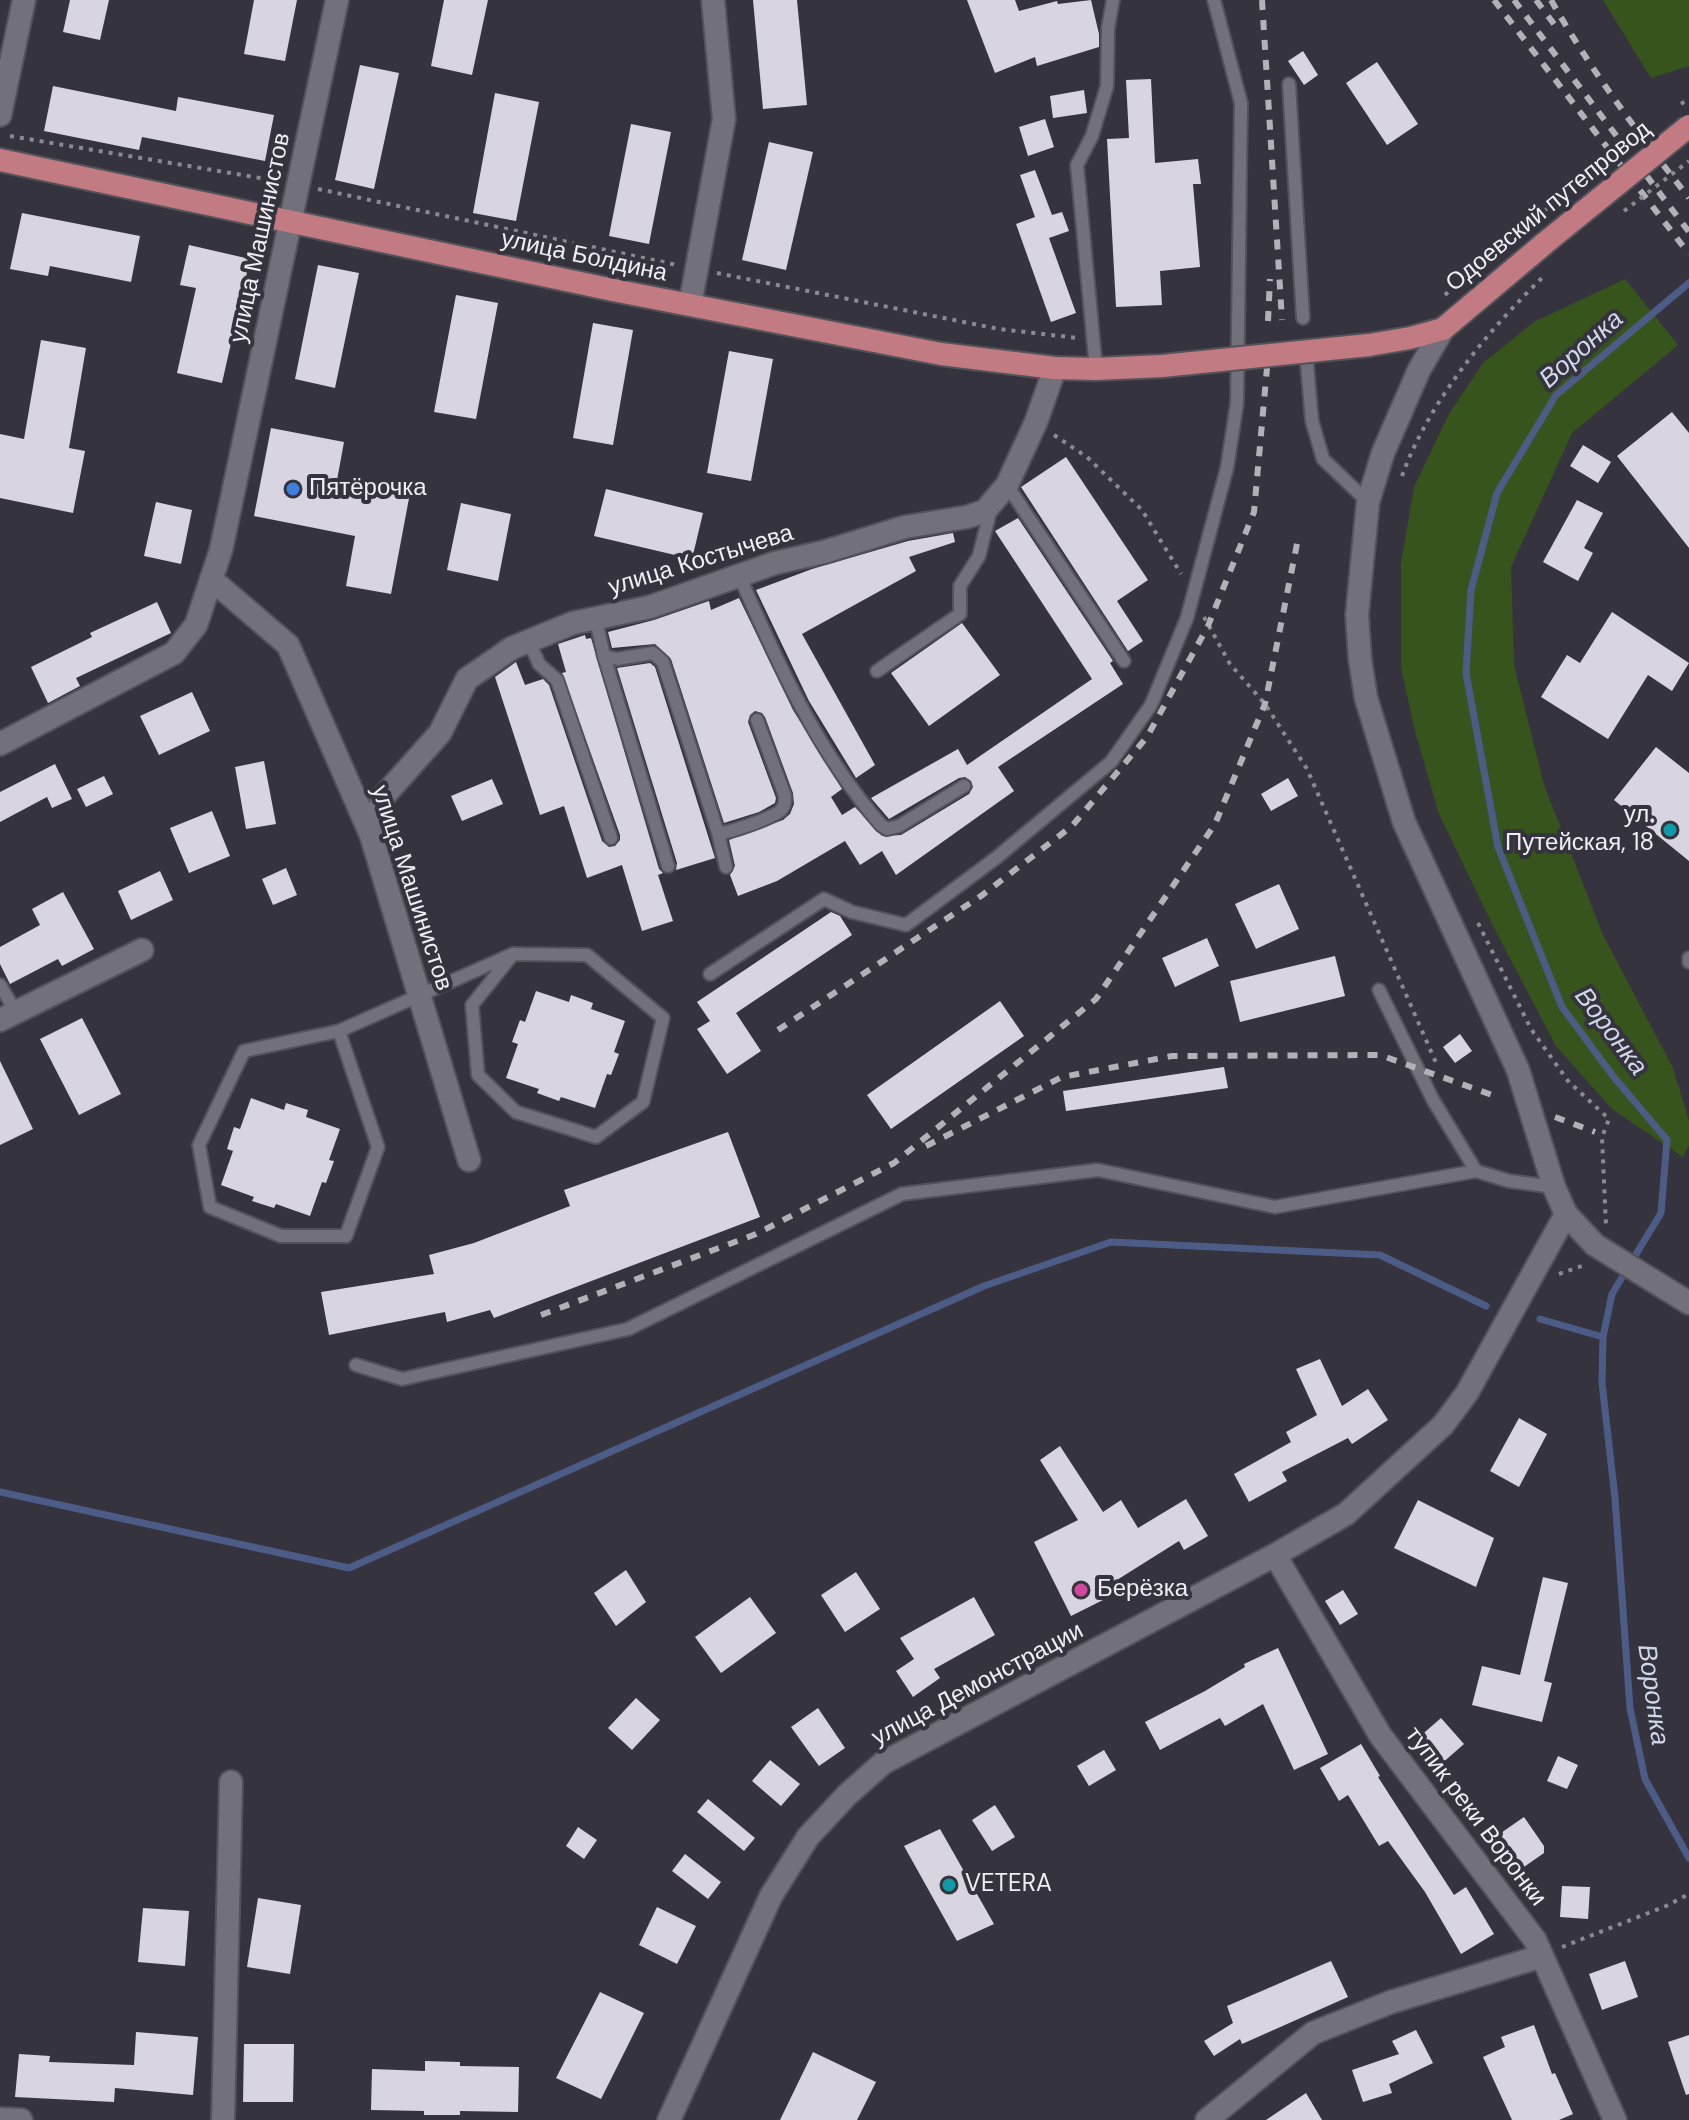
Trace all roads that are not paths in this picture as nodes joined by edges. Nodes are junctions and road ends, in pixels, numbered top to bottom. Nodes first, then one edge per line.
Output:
1 (24, 0) edge
2 (337, 0) edge
3 (713, 0) edge
4 (1113, 0) edge
5 (1214, 0) edge
6 (1289, 84) dead end
7 (0, 115) edge
8 (1689, 126) edge
9 (0, 160) edge
10 (292, 222) junction
11 (690, 305) junction
12 (1303, 318) dead end
13 (1443, 329) junction
14 (1307, 364) dead end
15 (1055, 368) junction
16 (1096, 369) junction
17 (1007, 485) junction
18 (1368, 502) junction
19 (992, 505) junction
20 (739, 575) junction
21 (211, 579) junction
22 (596, 620) junction
23 (529, 641) junction
24 (604, 656) junction
25 (1124, 661) dead end
26 (877, 671) dead end
27 (757, 720) dead end
28 (0, 744) edge
29 (964, 786) dead end
30 (718, 833) junction
31 (371, 835) junction
32 (611, 838) dead end
33 (668, 866) dead end
34 (726, 867) dead end
35 (142, 950) dead end
36 (513, 954) junction
37 (710, 974) dead end
38 (0, 985) edge
39 (1379, 990) dead end
40 (420, 997) junction
41 (8, 1016) edge
42 (339, 1031) junction
43 (469, 1160) dead end
44 (1476, 1171) junction
45 (1554, 1187) junction
46 (1566, 1214) junction
47 (1689, 1303) edge
48 (356, 1365) dead end
49 (1275, 1555) junction
50 (231, 1782) dead end
51 (1542, 1956) junction
52 (0, 2119) edge
53 (21, 2120) edge
54 (223, 2120) edge
55 (669, 2120) edge
56 (1207, 2120) edge
57 (1615, 2120) edge

1 - 7 street
2 - 10 street, улица Машинистов
3 - 11 street
4 - 16 lane
5 - 37 lane
6 - 12 lane
8 - 13 main road, Одоевский путепровод, bridge
9 - 10 main road, улица Болдина
10 - 11 main road, улица Болдина
10 - 21 street, улица Машинистов
11 - 15 main road, улица Болдина
13 - 16 main road, улица Болдина, bridge
13 - 18 street
14 - 18 lane
15 - 16 main road, улица Болдина
15 - 17 street
17 - 19 street
17 - 25 lane
18 - 45 street
19 - 20 street, улица Костычева
19 - 26 lane
20 - 22 street, улица Костычева
20 - 29 lane
21 - 28 street, улица Машинистов
21 - 31 street, улица Машинистов
22 - 23 street, улица Костычева
22 - 24 lane
23 - 31 street, улица Костычева
23 - 32 lane
24 - 30 lane
24 - 33 lane
27 - 30 lane
30 - 34 lane
31 - 40 street, улица Машинистов
35 - 41 street
36 - 36 lane
36 - 40 lane
38 - 41 lane
39 - 44 lane
40 - 42 lane
40 - 43 street, улица Машинистов
42 - 42 lane
44 - 45 lane
44 - 48 lane
45 - 46 street
46 - 47 street
46 - 49 street, улица Демонстрации
49 - 51 street, тупик реки Воронки
49 - 55 street, улица Демонстрации
50 - 54 street
51 - 56 street
51 - 57 street, тупик реки Воронки
52 - 53 street

